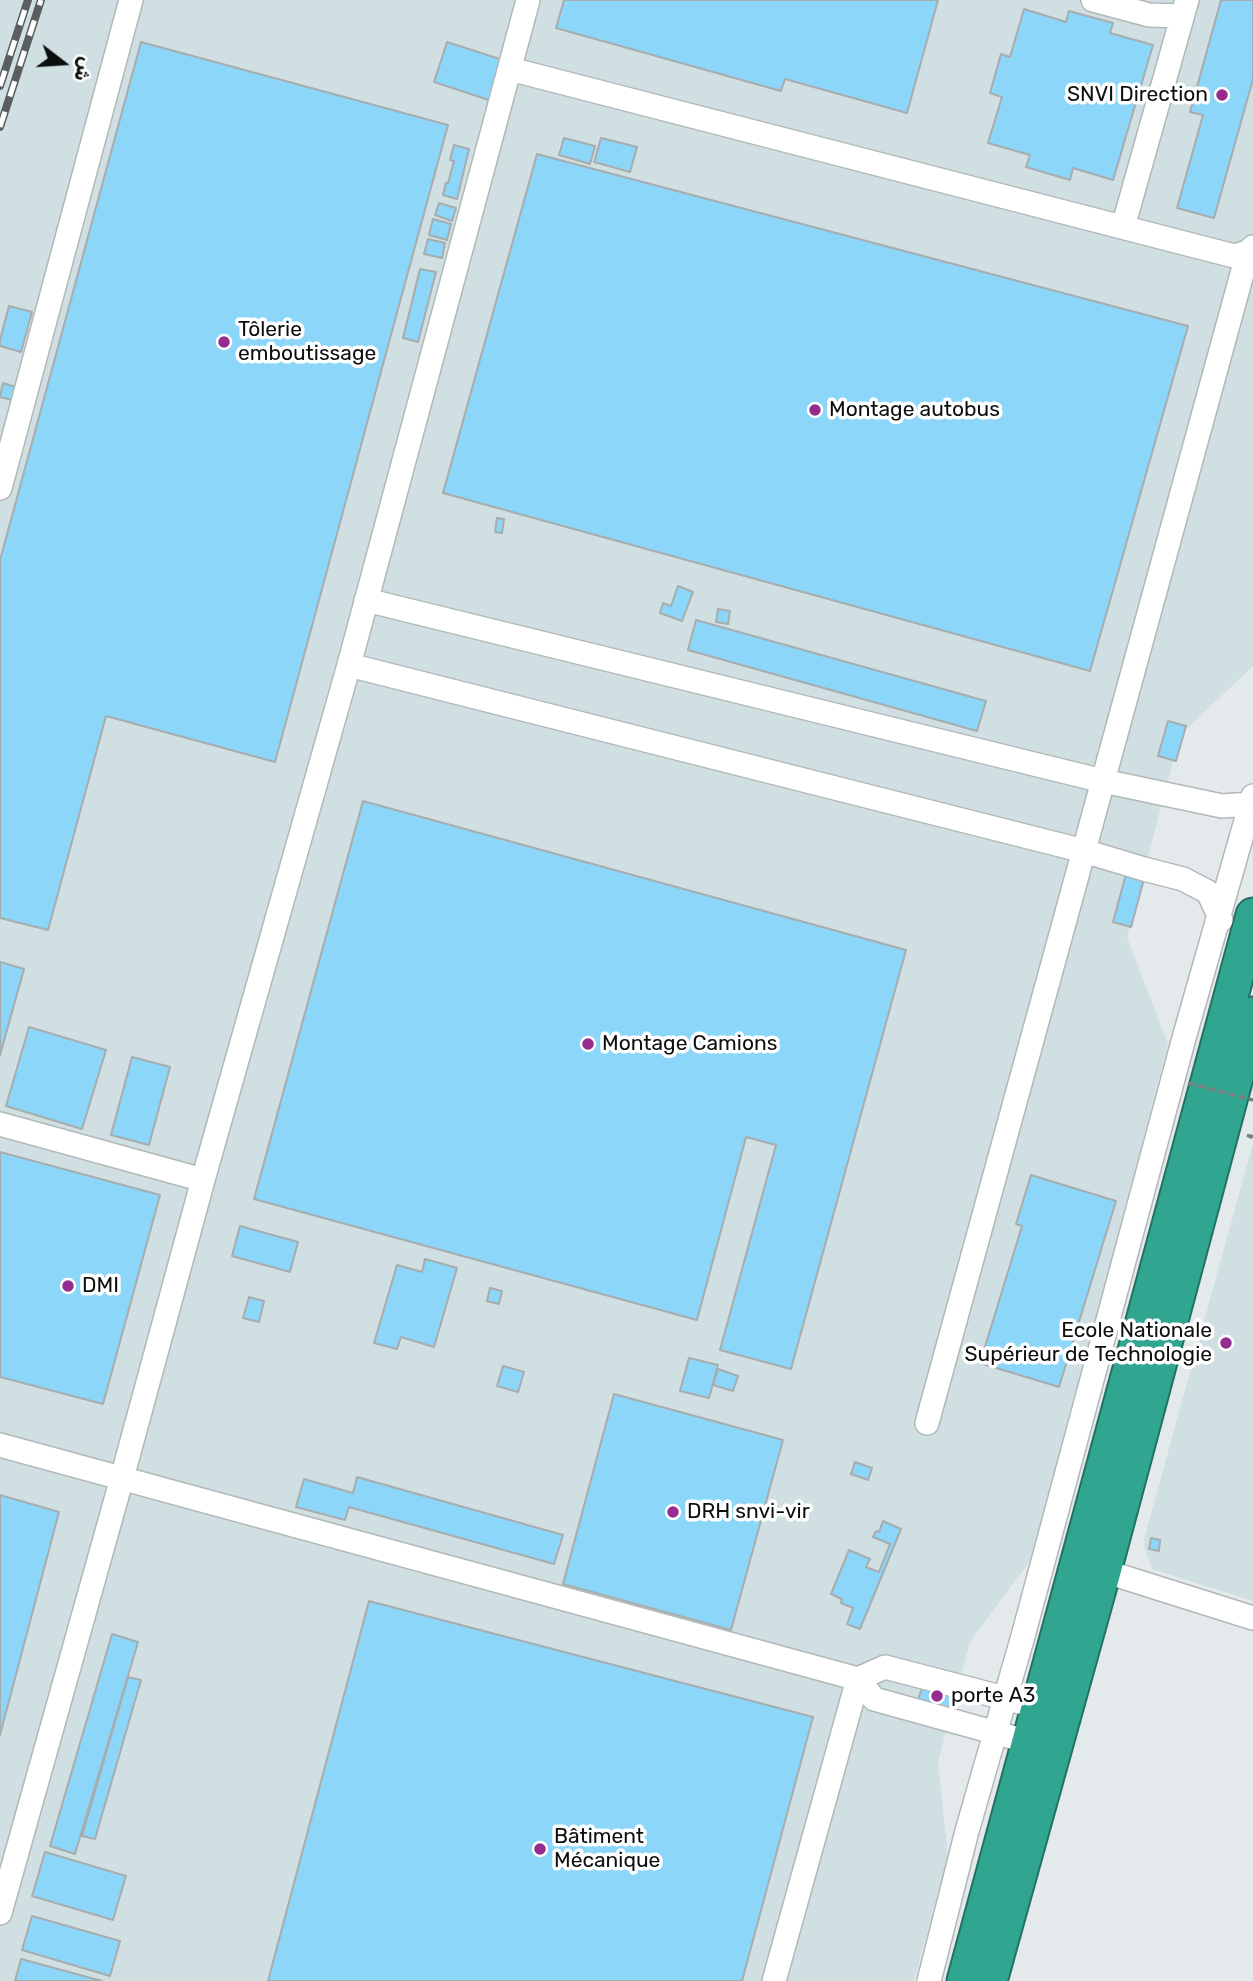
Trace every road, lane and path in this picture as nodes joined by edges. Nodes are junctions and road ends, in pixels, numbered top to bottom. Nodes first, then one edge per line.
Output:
1 (131, 0) edge
2 (528, 0) edge
3 (1093, 0) edge
4 (1184, 8) edge
5 (510, 69) junction
6 (1123, 227) junction
7 (1250, 250) edge
8 (0, 488) edge
9 (366, 600) junction
10 (349, 665) junction
11 (1103, 781) junction
12 (1252, 801) edge
13 (1084, 850) junction
14 (1219, 915) junction
15 (1253, 915) edge
16 (1235, 982) junction
17 (1253, 1014) edge
18 (1188, 1083) dead end
19 (1253, 1100) edge
20 (0, 1124) edge
21 (203, 1180) junction
22 (927, 1423) dead end
23 (0, 1445) edge
24 (122, 1478) junction
25 (1104, 1571) junction
26 (1253, 1618) edge
27 (858, 1679) junction
28 (1005, 1698) junction
29 (1039, 1707) junction
30 (995, 1732) junction
31 (1029, 1742) junction
32 (0, 1913) edge
33 (774, 1981) edge
34 (929, 1981) edge
35 (964, 1981) edge
36 (990, 1981) edge

1 - 8 street
2 - 5 street
3 - 4 street
4 - 6 street
5 - 6 street
5 - 9 street
6 - 7 street
7 - 11 street
9 - 10 street
9 - 11 street
10 - 13 street
10 - 21 street
11 - 12 street
11 - 13 street
12 - 14 street
13 - 14 street
13 - 22 street
14 - 16 street
14 - 28 street
15 - 16 highway
16 - 29 highway
17 - 25 highway
18 - 19 path, bridge
20 - 21 street
21 - 24 street
23 - 24 street
24 - 27 street
24 - 32 street
25 - 26 street
25 - 36 highway
27 - 28 street
27 - 30 street
27 - 33 street
28 - 29 street
28 - 30 street
29 - 31 highway
30 - 31 street
30 - 34 street
31 - 35 highway

